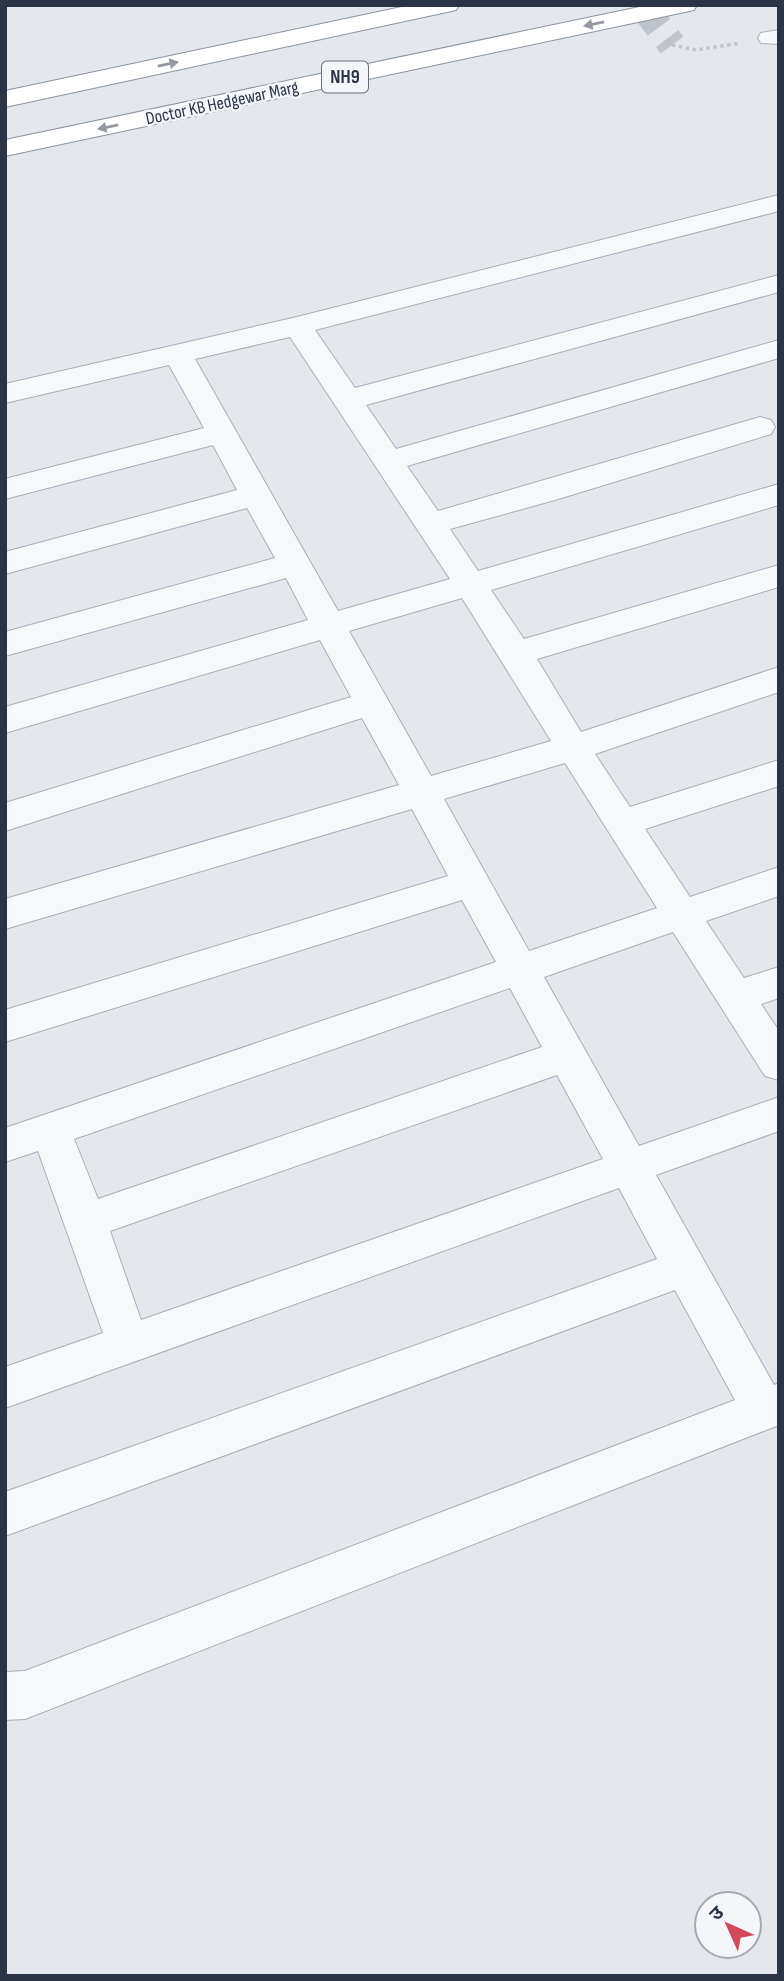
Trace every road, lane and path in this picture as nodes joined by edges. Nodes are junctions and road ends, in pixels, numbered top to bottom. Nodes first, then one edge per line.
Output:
1 (447, 5) edge
2 (685, 5) edge
3 (774, 38) edge
4 (673, 45) dead end
5 (5, 99) edge
6 (5, 148) edge
7 (774, 210) edge
8 (779, 283) edge
9 (298, 326) junction
10 (779, 349) edge
11 (178, 354) junction
12 (5, 394) edge
13 (347, 400) junction
14 (760, 427) dead end
15 (222, 433) junction
16 (387, 462) junction
17 (5, 489) edge
18 (779, 494) edge
19 (256, 495) junction
20 (430, 524) junction
21 (5, 563) edge
22 (295, 564) junction
23 (779, 576) edge
24 (469, 586) junction
25 (328, 624) junction
26 (5, 644) edge
27 (516, 653) junction
28 (779, 679) edge
29 (371, 703) junction
30 (5, 720) edge
31 (573, 748) junction
32 (779, 773) edge
33 (421, 793) junction
34 (5, 817) edge
35 (622, 824) junction
36 (779, 881) edge
37 (471, 883) junction
38 (681, 914) junction
39 (5, 915) edge
40 (518, 968) junction
41 (779, 982) edge
42 (735, 997) junction
43 (5, 1026) edge
44 (566, 1055) junction
45 (779, 1064) edge
46 (779, 1114) edge
47 (50, 1129) junction
48 (5, 1145) edge
49 (628, 1166) junction
50 (86, 1221) junction
51 (684, 1268) junction
52 (128, 1345) junction
53 (5, 1388) edge
54 (771, 1407) edge
55 (5, 1514) edge
56 (5, 1696) edge

5 -> 1 highway, NH9
2 -> 6 highway, Doctor KB Hedgewar Marg / NH9
3 - 4 path
7 - 9 street
8 - 13 street
9 - 11 street
9 - 13 street
10 - 16 street
11 - 12 street
11 - 15 street
13 - 16 street
14 - 20 street
15 - 17 street
15 - 19 street
16 - 20 street
18 - 24 street
19 - 21 street
19 - 22 street
20 - 24 street
22 - 25 street
22 - 26 street
23 - 27 street
24 - 25 street
24 - 27 street
25 - 29 street
25 - 30 street
27 - 31 street
28 - 31 street
29 - 33 street
29 - 34 street
31 - 33 street
31 - 35 street
32 - 35 street
33 - 37 street
33 - 39 street
35 - 38 street
36 - 38 street
37 - 40 street
37 - 43 street
38 - 40 street
38 - 42 street
40 - 44 street
40 - 47 street
41 - 42 street
42 - 45 street
44 - 49 street
44 - 50 street
46 - 49 street
47 - 48 street
47 - 50 street
49 - 51 street
49 - 52 street
50 - 52 street
51 - 54 street
51 - 55 street
52 - 53 street
54 - 56 street

